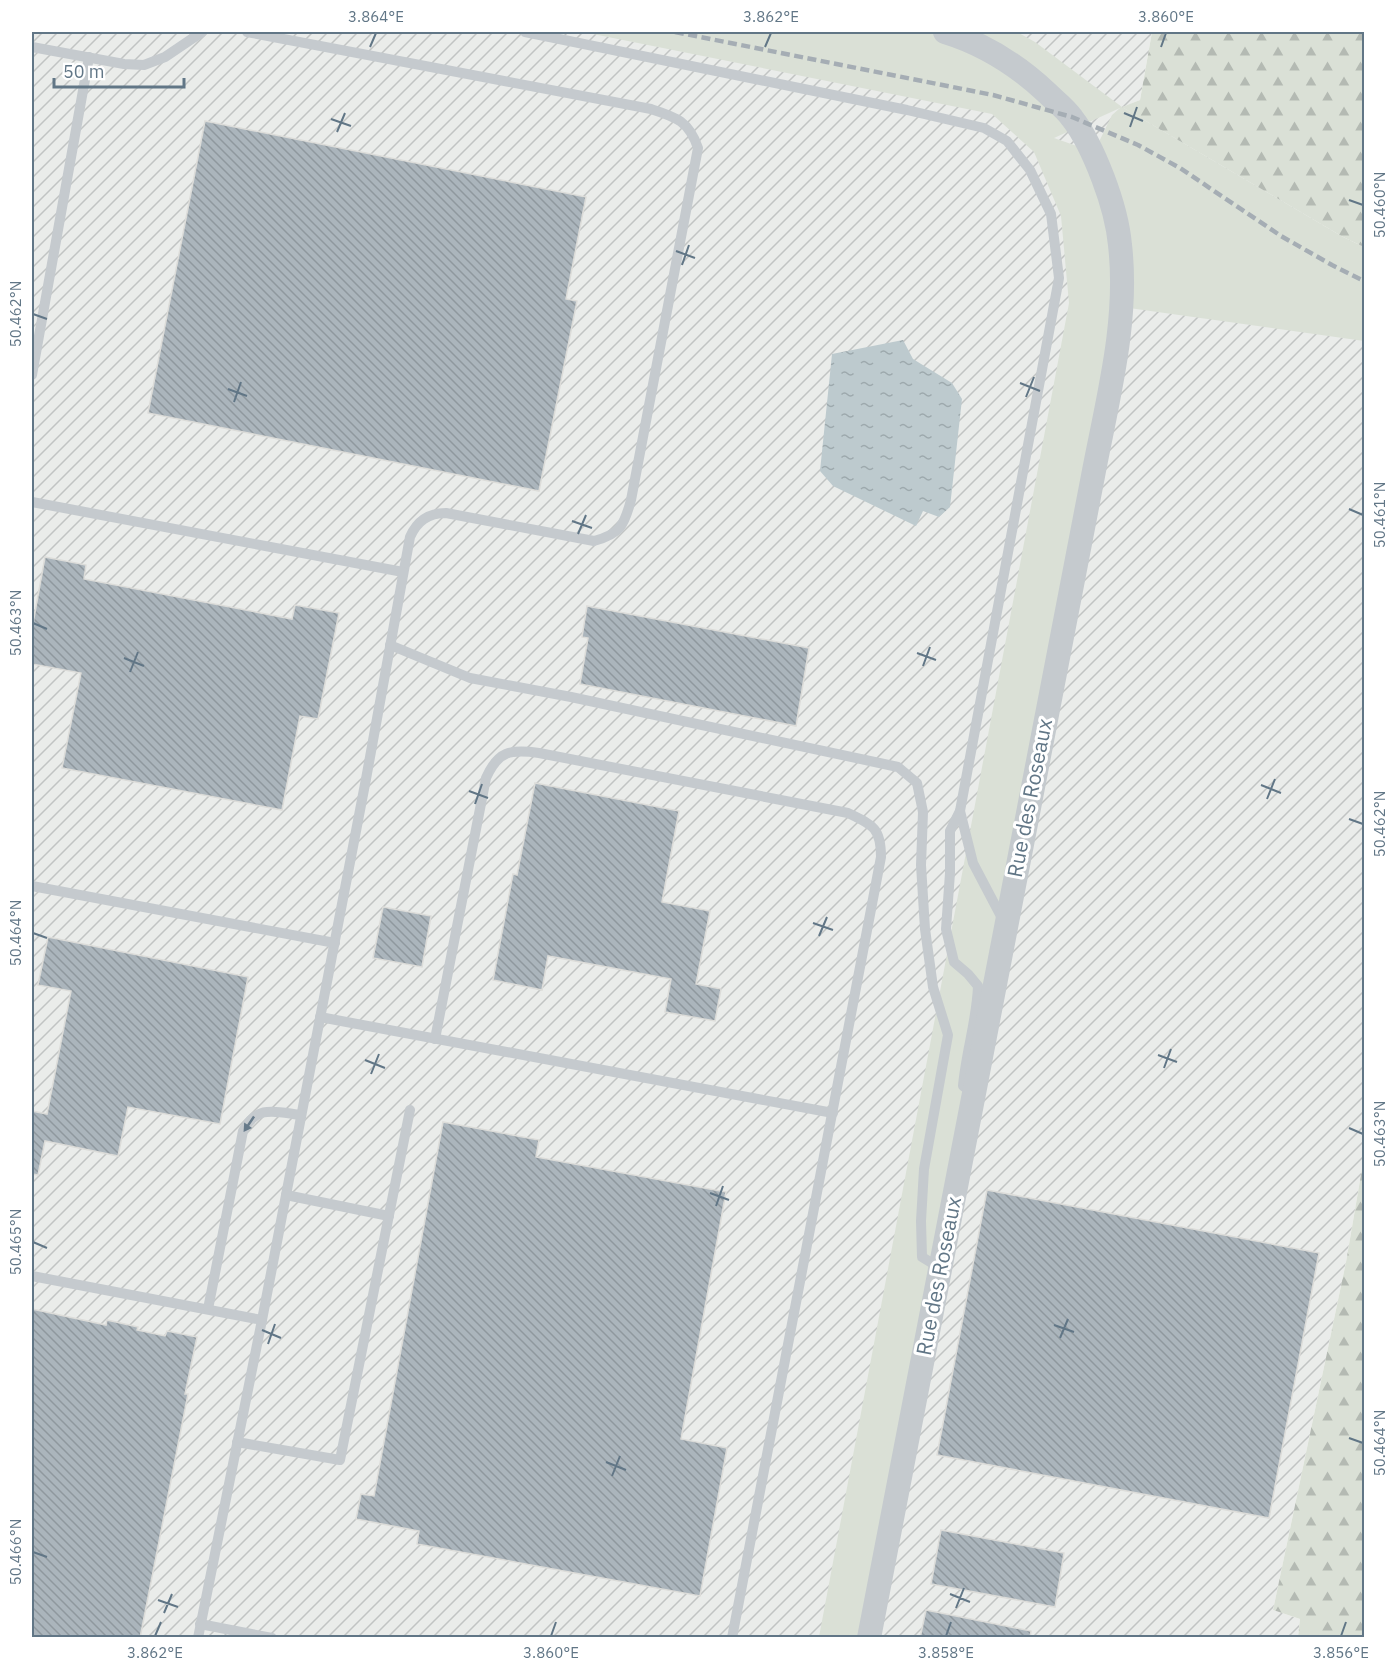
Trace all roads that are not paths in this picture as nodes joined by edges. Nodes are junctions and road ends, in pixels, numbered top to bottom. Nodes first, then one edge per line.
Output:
1 (202, 32) edge
2 (247, 32) edge
3 (525, 32) edge
4 (945, 32) edge
5 (32, 47) edge
6 (89, 57) junction
7 (32, 370) edge
8 (32, 502) edge
9 (403, 572) junction
10 (390, 645) junction
11 (960, 812) junction
12 (32, 886) edge
13 (1006, 926) junction
14 (335, 943) junction
15 (320, 1017) junction
16 (435, 1039) junction
17 (974, 1094) junction
18 (410, 1110) dead end
19 (832, 1113) junction
20 (301, 1115) junction
21 (286, 1195) junction
22 (388, 1216) junction
23 (941, 1268) junction
24 (32, 1276) edge
25 (208, 1309) junction
26 (262, 1320) junction
27 (237, 1442) junction
28 (201, 1624) junction
29 (198, 1638) edge
30 (272, 1638) edge
31 (732, 1638) edge
32 (869, 1638) edge

1 - 6 lane
2 - 9 lane
3 - 11 lane
4 - 13 street, Rue des Roseaux
5 - 6 lane
6 - 7 lane
8 - 9 lane
9 - 10 lane
10 - 14 lane
10 - 23 lane
11 - 13 lane
11 - 17 lane
12 - 14 lane
13 - 17 street, Rue des Roseaux
14 - 15 lane
15 - 16 lane
15 - 20 lane
16 - 19 lane
16 - 19 lane
17 - 23 street, Rue des Roseaux
18 - 22 lane
19 - 31 lane
20 - 21 lane
20 -> 25 lane
21 - 22 lane
21 - 26 lane
22 - 27 lane
23 - 32 street, Rue des Roseaux
24 - 25 lane
25 - 26 lane
26 - 27 lane
27 - 28 lane
28 - 29 lane
28 - 30 lane

